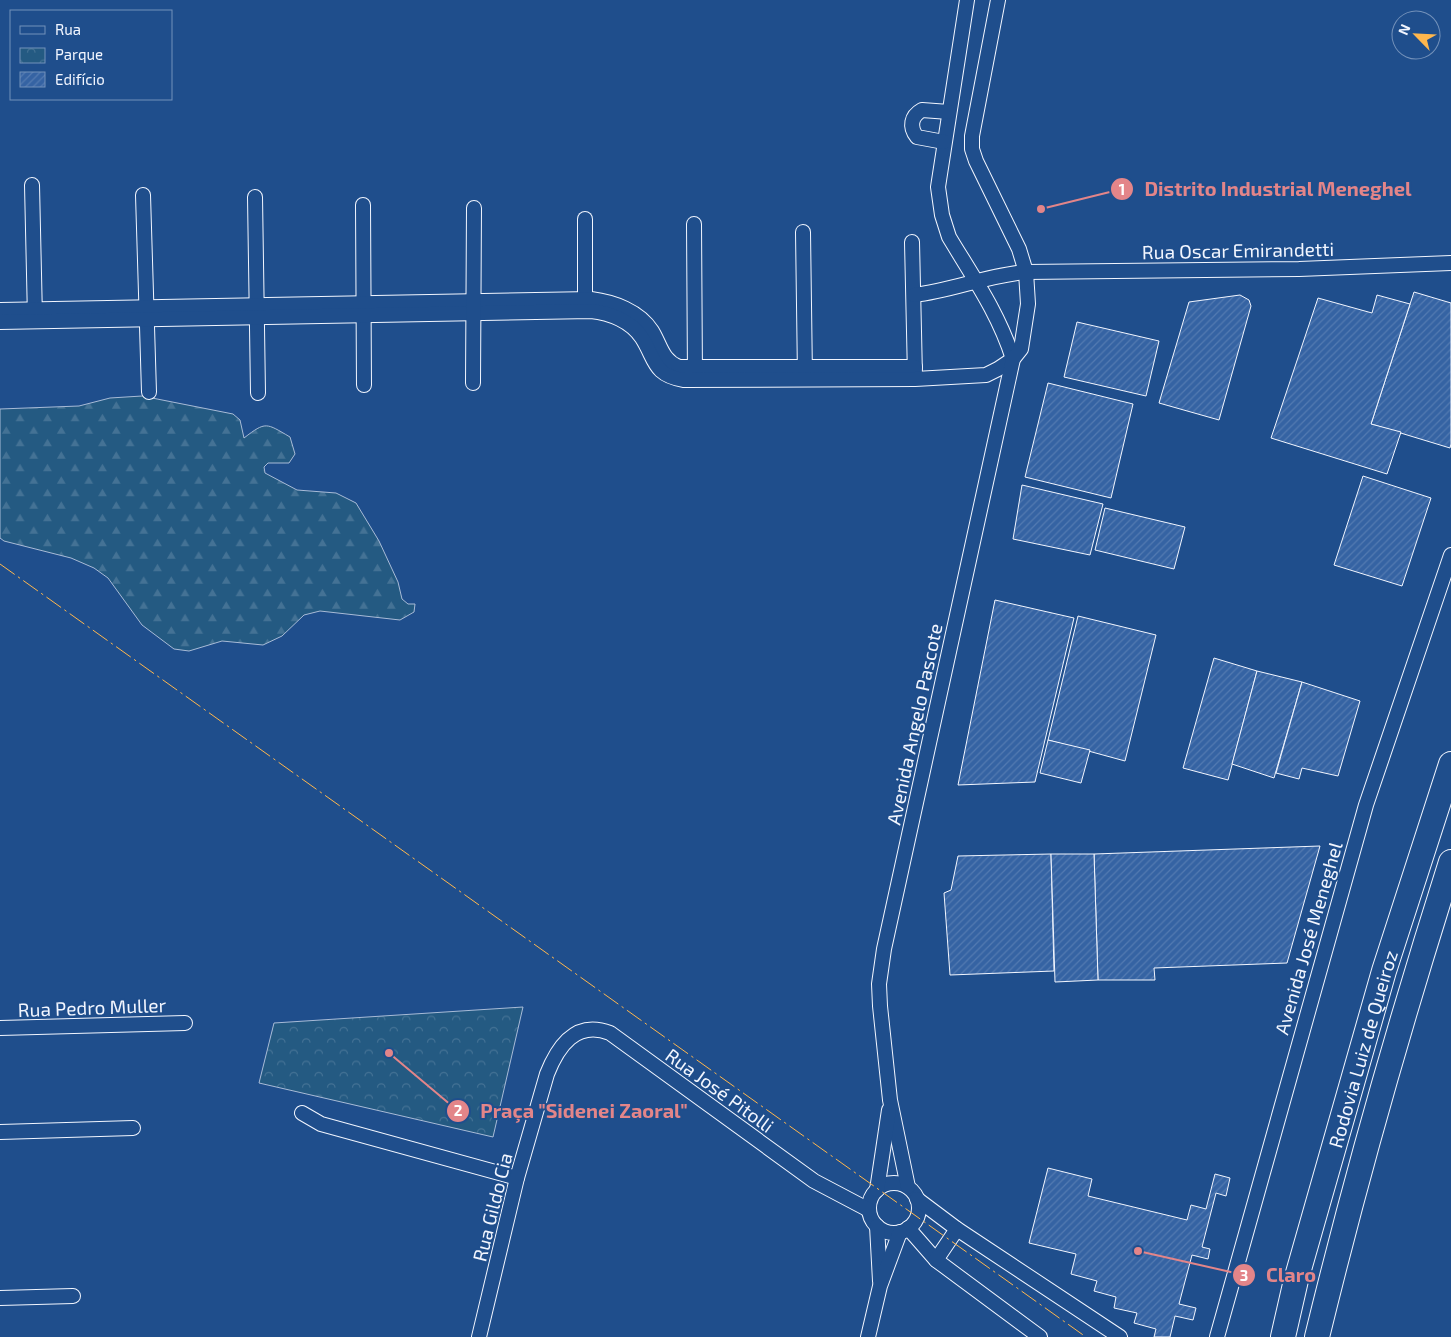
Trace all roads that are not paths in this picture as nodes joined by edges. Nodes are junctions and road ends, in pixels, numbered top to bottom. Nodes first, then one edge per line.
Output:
1 (967, 0) edge
2 (998, 0) edge
3 (949, 112) junction
4 (944, 142) junction
5 (32, 185) dead end
6 (144, 195) dead end
7 (255, 197) dead end
8 (363, 205) dead end
9 (474, 208) dead end
10 (585, 219) dead end
11 (694, 224) dead end
12 (802, 232) dead end
13 (912, 242) dead end
14 (1451, 263) edge
15 (1026, 272) junction
16 (975, 281) junction
17 (914, 295) junction
18 (585, 305) junction
19 (473, 307) junction
20 (364, 309) junction
21 (0, 310) edge
22 (256, 311) junction
23 (147, 313) junction
24 (35, 315) junction
25 (0, 322) edge
26 (1013, 359) junction
27 (805, 373) junction
28 (915, 373) junction
29 (695, 374) junction
30 (473, 383) dead end
31 (364, 385) dead end
32 (149, 392) dead end
33 (258, 393) dead end
34 (1451, 555) edge
35 (1451, 764) edge
36 (1451, 862) edge
37 (185, 1023) dead end
38 (0, 1028) edge
39 (554, 1058) joint
40 (890, 1100) junction
41 (302, 1113) dead end
42 (133, 1128) dead end
43 (0, 1132) edge
44 (517, 1178) junction
45 (908, 1187) junction
46 (877, 1190) junction
47 (917, 1199) junction
48 (869, 1210) junction
49 (877, 1226) junction
50 (957, 1229) junction
51 (904, 1230) junction
52 (936, 1260) junction
53 (880, 1286) junction
54 (73, 1296) dead end
55 (0, 1298) edge
56 (479, 1337) edge
57 (868, 1337) edge
58 (1040, 1337) edge
59 (1120, 1337) edge
60 (1217, 1337) edge
61 (1281, 1337) edge
62 (1317, 1337) edge

1 - 3 street
2 - 15 street, Avenida Angelo Pascote
3 - 4 street
3 - 4 street
4 - 16 street
5 - 24 street
6 - 23 street
7 - 22 street
8 - 20 street
9 - 19 street
10 - 18 street
11 - 29 street
12 - 27 street
13 - 17 street
14 - 15 street, Rua Oscar Emirandetti
15 - 16 street, Rua Oscar Emirandetti
15 - 26 street, Avenida Angelo Pascote
16 - 17 street, Rua Oscar Emirandetti
16 - 26 street
17 - 28 street
18 - 19 street
18 - 29 street
19 - 20 street
19 - 30 street
20 - 22 street
20 - 31 street
21 - 24 street
22 - 23 street
22 - 33 street
23 - 24 street
23 - 32 street
24 - 25 street
26 - 28 street
26 - 40 street, Avenida Angelo Pascote
27 - 28 street
27 - 29 street
34 - 60 street, Avenida José Meneghel
35 - 61 highway, Rodovia Luiz de Queiroz
36 - 62 highway, Rodovia Luiz de Queiroz
37 - 38 street, Rua Pedro Muller
39 - 44 street, Rua Gildo Cia
39 - 48 street, Rua José Pitolli
40 - 45 street, Avenida Angelo Pascote
40 - 46 street, Avenida Angelo Pascote
41 - 44 street
42 - 43 street
44 - 56 street, Rua Gildo Cia
45 - 46 street
45 - 47 street
46 - 48 street
47 - 50 street
47 - 51 street
48 - 49 street
49 - 51 street
49 - 53 street
50 - 52 street
50 - 59 street
51 - 52 street
51 - 53 street
52 - 58 street
53 - 57 street
54 - 55 street

